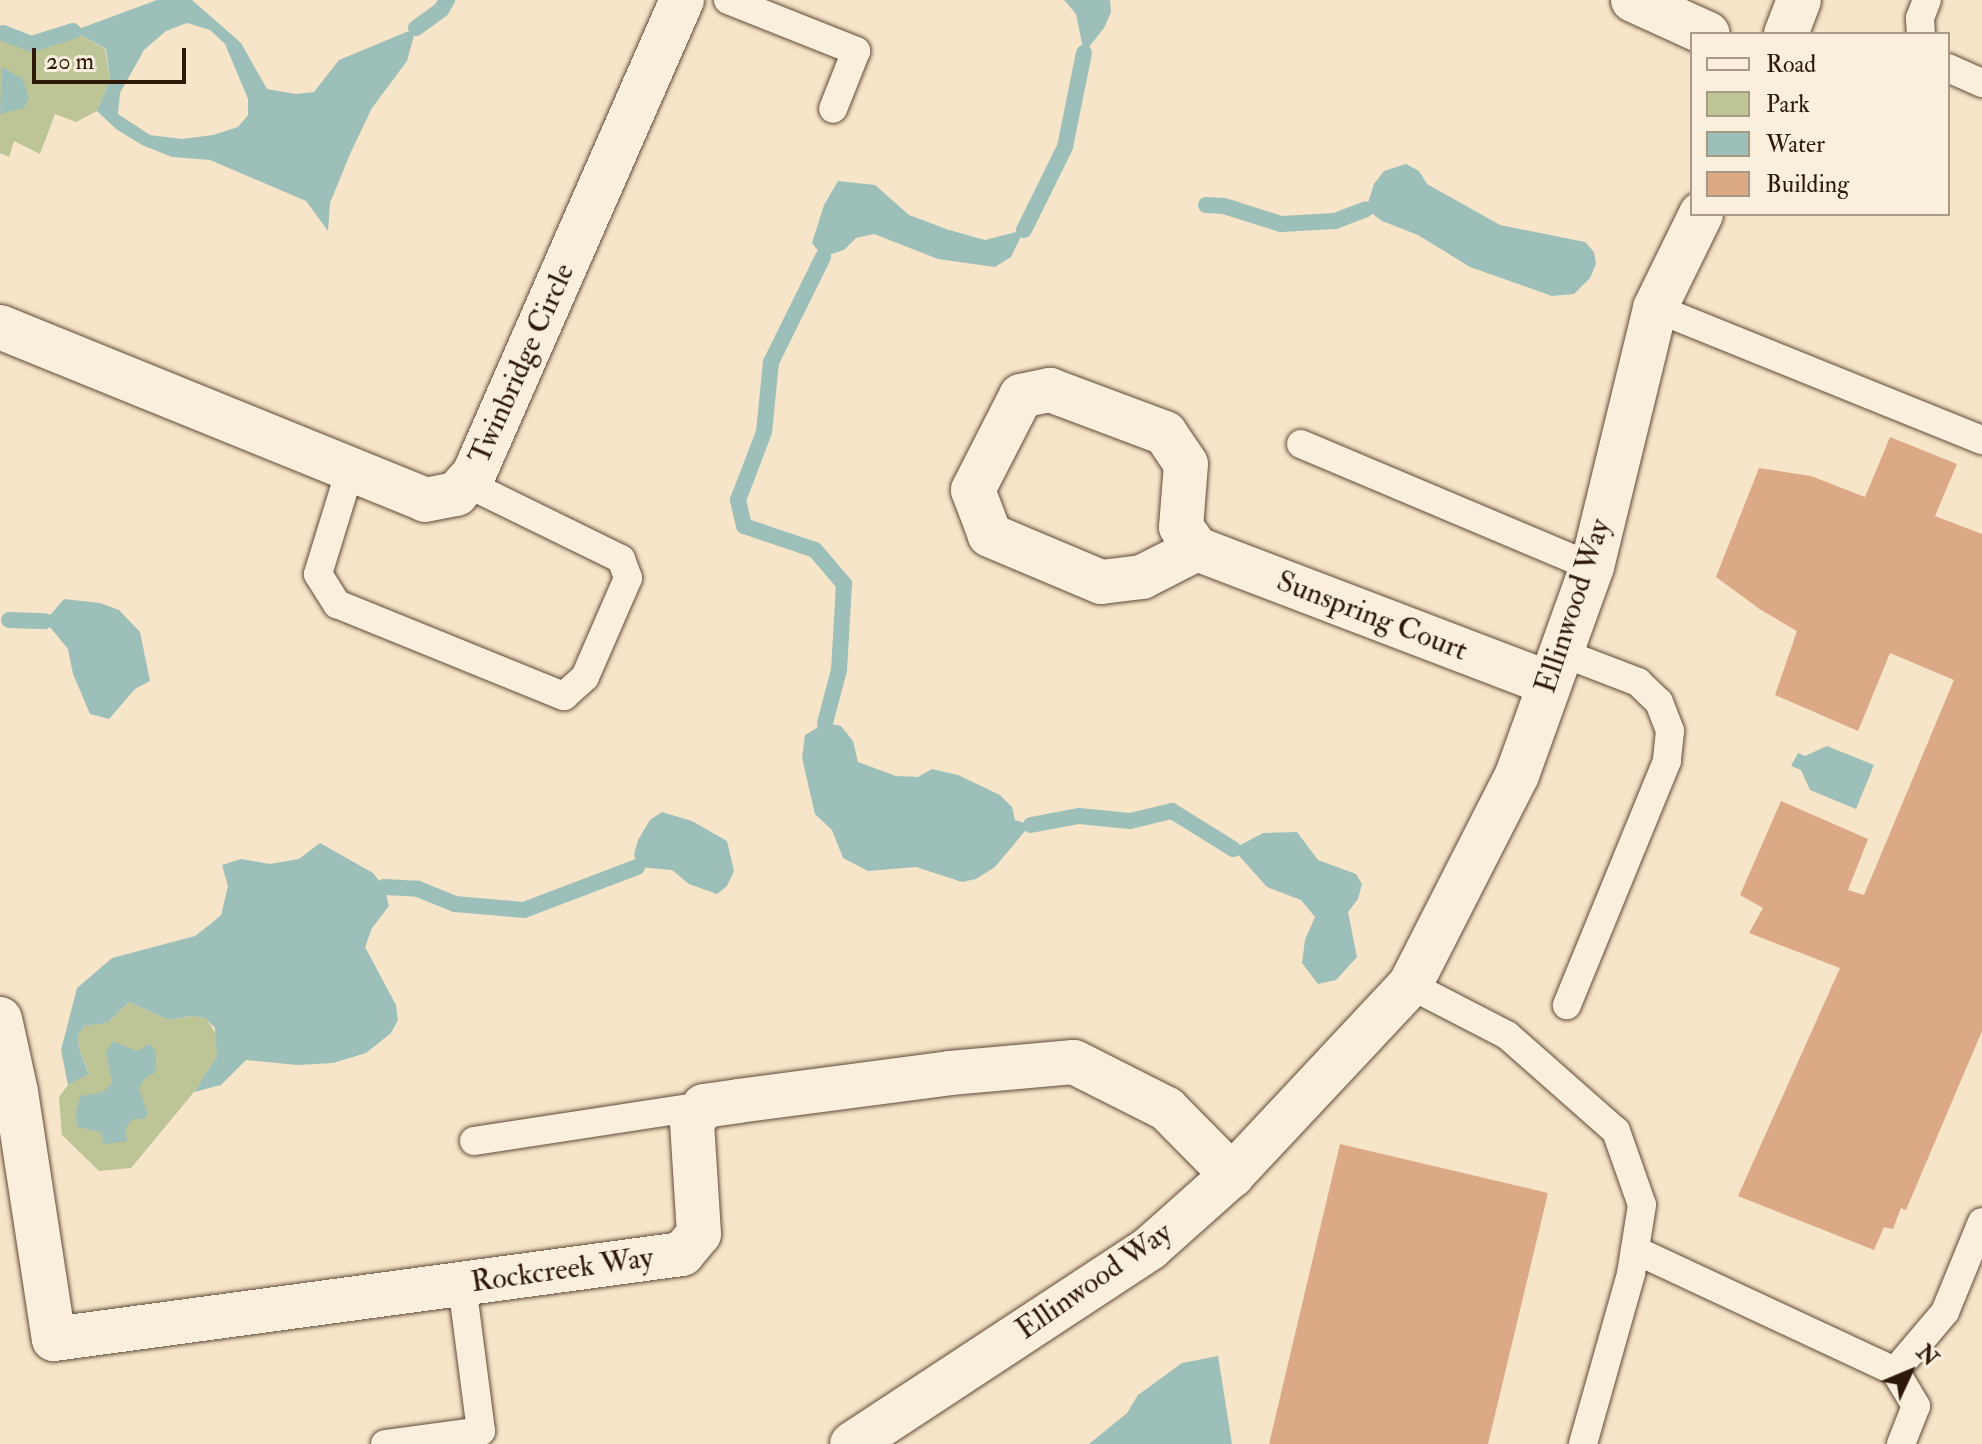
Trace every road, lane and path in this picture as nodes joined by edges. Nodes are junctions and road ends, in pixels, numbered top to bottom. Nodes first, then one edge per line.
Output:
1 (682, 0) edge
2 (728, 0) edge
3 (1633, 0) edge
4 (1799, 0) edge
5 (1927, 0) edge
6 (1704, 32) edge
7 (1787, 32) edge
8 (1921, 32) edge
9 (1950, 69) edge
10 (1982, 83) edge
11 (833, 109) dead end
12 (1700, 216) edge
13 (1655, 308) junction
14 (0, 327) edge
15 (1982, 440) edge
16 (1301, 444) dead end
17 (350, 470) junction
18 (466, 483) junction
19 (1197, 549) junction
20 (1592, 567) junction
21 (1554, 667) junction
22 (1410, 985) junction
23 (1567, 1005) dead end
24 (0, 1019) edge
25 (8, 1093) edge
26 (704, 1106) junction
27 (474, 1141) dead end
28 (1232, 1175) junction
29 (1982, 1222) edge
30 (1635, 1250) junction
31 (462, 1284) junction
32 (1895, 1371) junction
33 (385, 1444) edge
34 (852, 1444) edge
35 (1583, 1444) edge
36 (1901, 1444) edge

1 - 18 street, Twinbridge Circle
2 - 11 lane
3 - 6 street
4 - 7 street
5 - 8 lane
9 - 10 lane
12 - 13 street, Ellinwood Way
13 - 15 lane
13 - 20 street, Ellinwood Way
14 - 17 street, Twinbridge Circle
16 - 20 lane
17 - 18 street, Twinbridge Circle
17 - 18 lane
19 - 19 street
19 - 21 street, Sunspring Court
20 - 21 street, Ellinwood Way
21 - 22 street, Ellinwood Way
21 - 23 lane
22 - 28 street, Ellinwood Way
22 - 30 lane
24 - 25 street
25 - 31 street, Rockcreek Way
26 - 27 lane
26 - 28 street
26 - 31 street, Rockcreek Way
28 - 34 street, Ellinwood Way
29 - 32 lane
30 - 32 lane
30 - 35 lane
31 - 33 lane
32 - 36 lane

